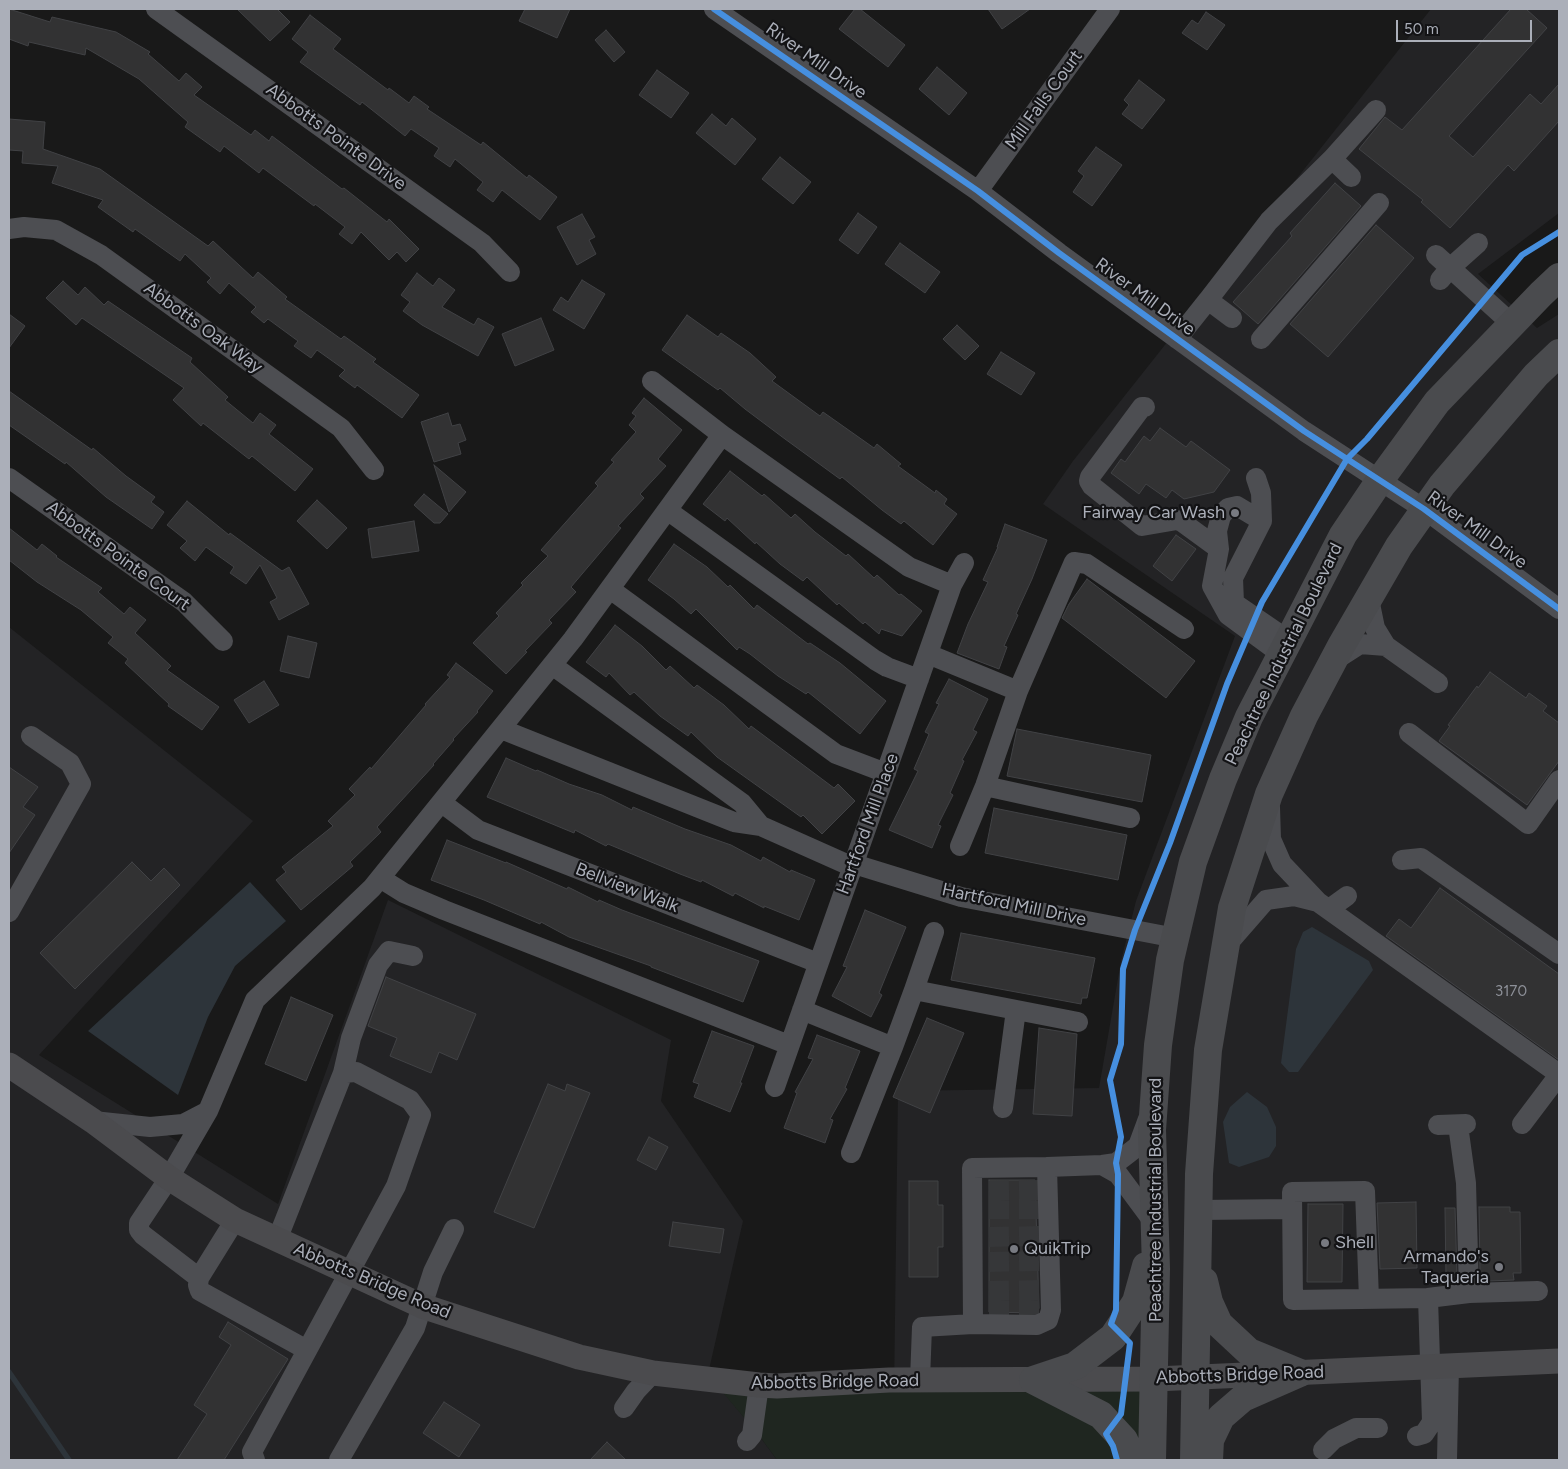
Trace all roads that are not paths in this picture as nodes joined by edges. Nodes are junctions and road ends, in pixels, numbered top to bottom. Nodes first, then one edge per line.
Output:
1 (156, 9) edge
2 (714, 9) edge
3 (1110, 9) edge
4 (1376, 110) dead end
5 (1332, 160) junction
6 (1351, 177) dead end
7 (978, 192) junction
8 (1379, 203) dead end
9 (9, 229) edge
10 (1478, 243) dead end
11 (510, 272) dead end
12 (1559, 277) edge
13 (1208, 300) junction
14 (1232, 318) dead end
15 (1512, 324) junction
16 (1177, 339) junction
17 (1261, 339) dead end
18 (1559, 353) edge
19 (652, 380) dead end
20 (1143, 407) dead end
21 (722, 435) junction
22 (374, 470) dead end
23 (9, 478) edge
24 (1256, 478) dead end
25 (1380, 480) junction
26 (1424, 509) junction
27 (667, 510) junction
28 (1262, 520) junction
29 (1219, 549) junction
30 (964, 563) dead end
31 (952, 585) junction
32 (610, 589) junction
33 (1368, 599) junction
34 (1559, 609) edge
35 (1184, 628) dead end
36 (223, 641) dead end
37 (1386, 646) junction
38 (1284, 647) junction
39 (928, 654) junction
40 (1333, 661) junction
41 (552, 666) junction
42 (919, 679) junction
43 (1438, 683) dead end
44 (1018, 691) junction
45 (501, 729) junction
46 (1409, 733) dead end
47 (31, 736) dead end
48 (886, 773) junction
49 (1559, 780) edge
50 (985, 786) junction
51 (1269, 794) junction
52 (442, 802) junction
53 (1130, 818) dead end
54 (761, 826) junction
55 (960, 846) dead end
56 (1402, 860) dead end
57 (853, 865) junction
58 (380, 878) junction
59 (1347, 896) dead end
60 (1323, 905) junction
61 (9, 912) edge
62 (934, 932) dead end
63 (1176, 938) junction
64 (1226, 947) junction
65 (1559, 954) edge
66 (413, 956) dead end
67 (818, 963) junction
68 (914, 990) junction
69 (802, 1010) junction
70 (1016, 1010) junction
71 (1078, 1022) dead end
72 (789, 1045) junction
73 (893, 1047) junction
74 (9, 1065) edge
75 (343, 1073) junction
76 (1559, 1074) edge
77 (775, 1087) dead end
78 (1154, 1102) junction
79 (1002, 1108) dead end
80 (208, 1111) junction
81 (93, 1121) junction
82 (1438, 1124) dead end
83 (1522, 1124) dead end
84 (852, 1153) dead end
85 (1102, 1165) junction
86 (1047, 1167) junction
87 (169, 1178) junction
88 (1292, 1209) junction
89 (1199, 1210) junction
90 (235, 1220) junction
91 (454, 1229) dead end
92 (1155, 1230) junction
93 (277, 1240) junction
94 (1198, 1255) junction
95 (350, 1274) junction
96 (199, 1278) junction
97 (1538, 1291) dead end
98 (1469, 1293) junction
99 (1428, 1298) junction
100 (1369, 1299) junction
101 (979, 1305) junction
102 (422, 1306) junction
103 (307, 1350) junction
104 (1559, 1361) edge
105 (1440, 1366) junction
106 (653, 1373) junction
107 (1300, 1373) junction
108 (1195, 1377) junction
109 (1155, 1378) junction
110 (920, 1380) junction
111 (1033, 1380) junction
112 (759, 1385) junction
113 (624, 1408) dead end
114 (1378, 1428) dead end
115 (752, 1442) dead end
116 (1323, 1450) dead end
117 (1447, 1456) edge
118 (254, 1460) edge
119 (339, 1460) edge
120 (1133, 1460) edge
121 (1152, 1460) edge
122 (1194, 1460) edge
123 (1209, 1460) edge

1 - 11 street, Abbotts Pointe Drive
2 - 7 street, River Mill Drive
3 - 7 street, Mill Falls Court
4 - 5 street
5 - 6 street
5 - 13 street
7 - 16 street, River Mill Drive
8 - 17 street
9 - 22 street, Abbotts Oak Way
10 - 15 street
12 - 15 highway, Peachtree Industrial Boulevard
13 - 14 street
13 - 16 street
15 - 25 highway, Peachtree Industrial Boulevard
16 - 25 street, River Mill Drive
18 - 26 highway
19 - 21 street
20 - 29 street
21 - 27 street
21 - 31 street
23 - 36 street, Abbotts Pointe Court
24 - 28 street
25 - 26 street, River Mill Drive
25 - 38 highway, Peachtree Industrial Boulevard
26 - 33 highway
26 - 34 street, River Mill Drive
27 - 32 street
27 - 42 street
28 - 29 street
28 - 38 street
29 - 38 street
30 - 31 street, Hartford Mill Place
31 - 39 street, Hartford Mill Place
32 - 41 street
32 - 48 street
33 - 37 street
33 - 40 highway
35 - 44 street
37 - 40 street
37 - 43 street
38 - 63 highway, Peachtree Industrial Boulevard
39 - 42 street, Hartford Mill Place
39 - 44 street
40 - 51 highway
41 - 45 street
41 - 54 street
42 - 48 street, Hartford Mill Place
44 - 50 street
45 - 52 street
45 - 54 street
46 - 49 street
47 - 61 street
48 - 57 street, Hartford Mill Place
50 - 53 street
50 - 55 street
51 - 60 street
51 - 64 highway
52 - 58 street
52 - 67 street, Bellview Walk
54 - 57 street, Hartford Mill Drive
56 - 65 street
57 - 63 street, Hartford Mill Drive
57 - 67 street, Hartford Mill Place
58 - 72 street
58 - 80 street
59 - 60 street
60 - 64 street
60 - 76 street
62 - 68 street
63 - 78 highway, Peachtree Industrial Boulevard
64 - 89 highway
66 - 75 street
67 - 69 street, Hartford Mill Place
68 - 70 street
68 - 73 street
69 - 72 street, Hartford Mill Place
69 - 73 street
70 - 71 street
70 - 79 street
72 - 77 street, Hartford Mill Place
73 - 84 street
74 - 81 main road, Abbotts Bridge Road
75 - 93 street
75 - 95 street
76 - 83 street
78 - 85 street
78 - 92 highway, Peachtree Industrial Boulevard
80 - 81 street
80 - 87 street
81 - 87 main road, Abbotts Bridge Road
82 - 98 street
85 - 86 street
85 - 92 street
86 - 101 street
86 - 101 street
87 - 90 main road, Abbotts Bridge Road
87 - 96 street
88 - 89 street
88 - 100 street
88 - 100 street
89 - 94 highway
90 - 93 main road, Abbotts Bridge Road
90 - 96 street
91 - 102 street
92 - 109 highway, Peachtree Industrial Boulevard
92 - 111 highway
93 - 95 main road, Abbotts Bridge Road
94 - 107 highway
94 - 108 highway
95 - 102 main road, Abbotts Bridge Road
95 - 103 street
96 - 103 street
97 - 98 street
98 - 99 street
99 - 100 street
99 - 105 street
101 - 110 street
102 - 106 main road, Abbotts Bridge Road
102 - 119 street
103 - 118 street
104 - 105 main road, Abbotts Bridge Road
105 - 107 main road, Abbotts Bridge Road
105 - 117 street
105 - 117 street
106 - 112 main road, Abbotts Bridge Road
106 - 113 street
107 - 108 main road, Abbotts Bridge Road
107 - 123 highway
108 - 109 main road, Abbotts Bridge Road
108 - 122 highway
109 - 111 main road, Abbotts Bridge Road
109 - 121 highway, Peachtree Industrial Boulevard
110 - 111 main road, Abbotts Bridge Road
110 - 112 main road, Abbotts Bridge Road
111 - 120 highway
112 - 115 street
114 - 116 street

